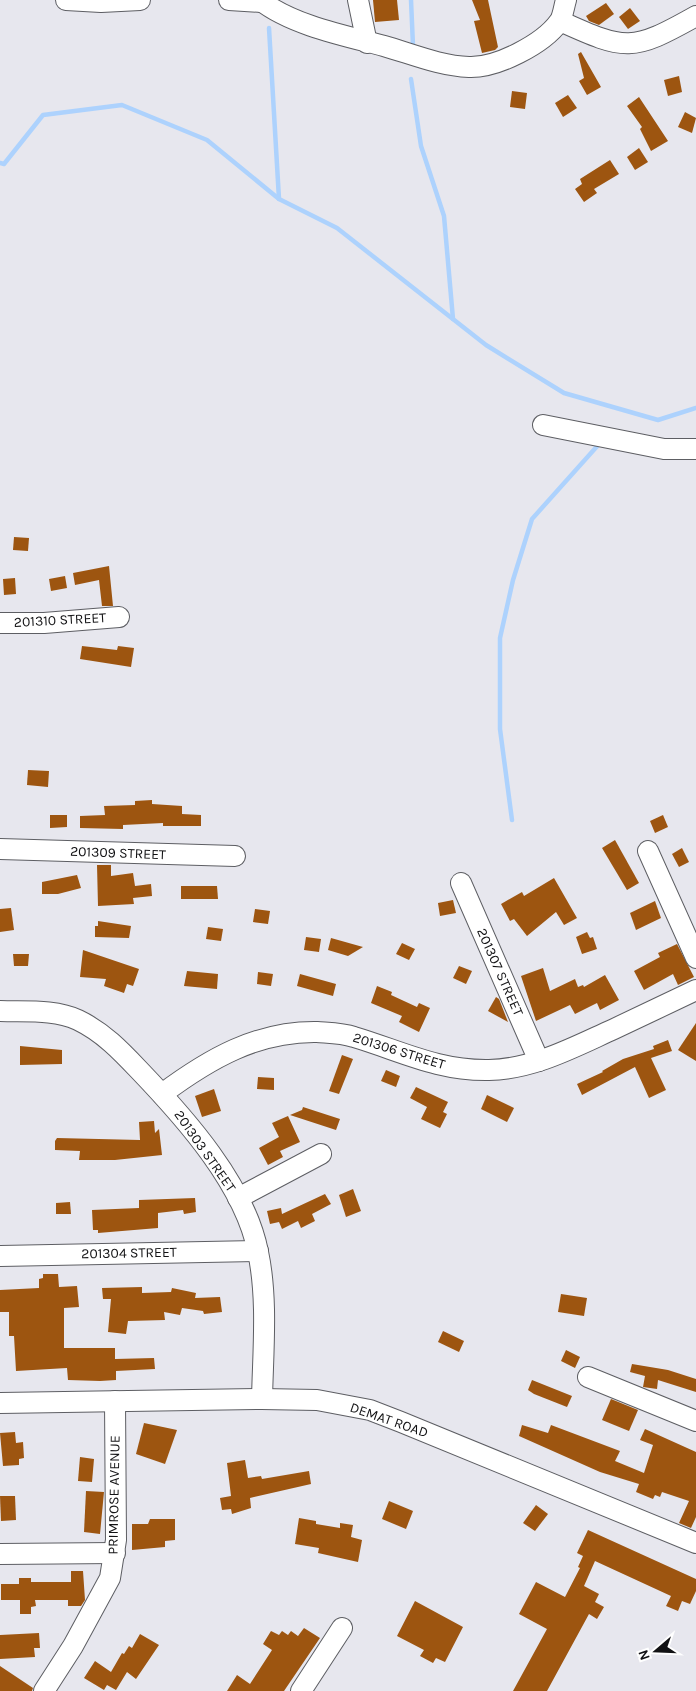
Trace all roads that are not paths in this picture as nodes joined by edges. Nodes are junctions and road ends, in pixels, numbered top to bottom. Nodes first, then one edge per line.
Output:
1 (66, 0) edge
2 (140, 0) edge
3 (229, 0) edge
4 (358, 0) edge
5 (566, 0) edge
6 (261, 1) edge
7 (696, 16) edge
8 (560, 21) junction
9 (367, 43) junction
10 (543, 425) dead end
11 (696, 449) edge
12 (119, 617) dead end
13 (0, 623) edge
14 (0, 848) edge
15 (648, 851) dead end
16 (235, 856) dead end
17 (461, 883) dead end
18 (696, 958) edge
19 (696, 990) edge
20 (0, 1011) edge
21 (539, 1061) junction
22 (162, 1094) junction
23 (321, 1154) dead end
24 (238, 1198) junction
25 (258, 1251) junction
26 (0, 1256) edge
27 (588, 1377) dead end
28 (262, 1399) junction
29 (115, 1401) junction
30 (0, 1403) edge
31 (696, 1421) edge
32 (696, 1543) edge
33 (115, 1553) junction
34 (0, 1554) edge
35 (342, 1628) dead end
36 (44, 1691) edge
37 (301, 1691) edge

1 - 2 street
3 - 6 street
4 - 9 street
5 - 8 street
6 - 9 street
7 - 8 street
8 - 9 street
10 - 11 street
12 - 13 street, 201310 STREET
14 - 16 street, 201309 STREET
15 - 18 street
17 - 21 street, 201307 STREET
19 - 21 street, 201306 STREET
20 - 22 street, 201303 STREET
21 - 22 street, 201306 STREET
22 - 24 street, 201303 STREET
23 - 24 street
24 - 25 street, 201303 STREET
25 - 26 street, 201304 STREET
25 - 28 street, 201303 STREET
27 - 31 street
28 - 29 street, DEMAT ROAD
28 - 32 street, DEMAT ROAD
29 - 30 street, DEMAT ROAD
29 - 33 street, PRIMROSE AVENUE
33 - 34 street
33 - 36 street, PRIMROSE AVENUE
35 - 37 street

